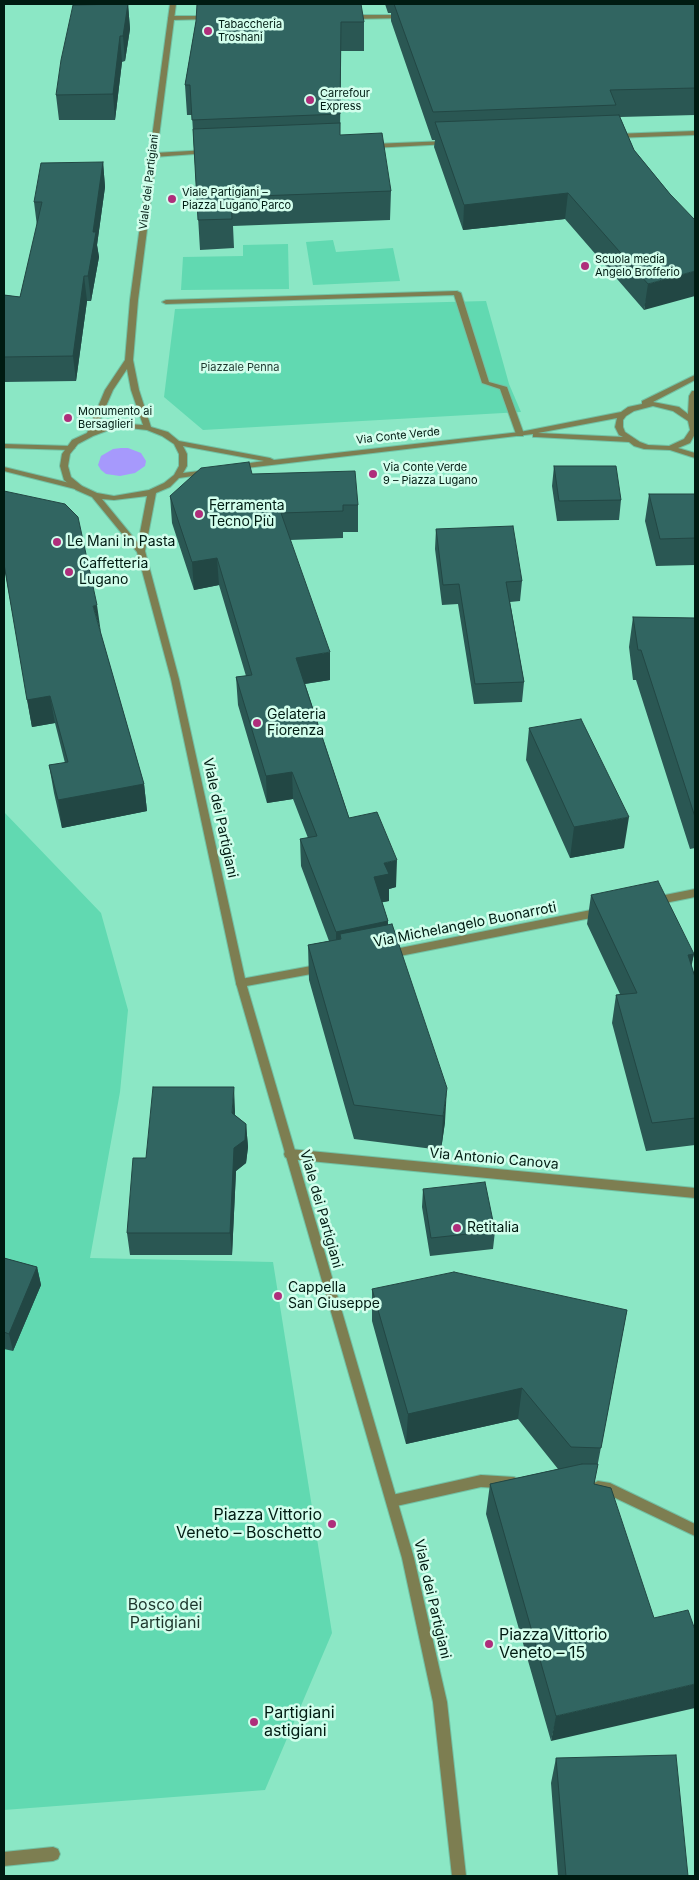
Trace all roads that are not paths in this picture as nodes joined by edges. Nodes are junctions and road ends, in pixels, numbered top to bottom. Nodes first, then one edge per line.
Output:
1 (172, 4) edge
2 (409, 17) edge
3 (170, 18) junction
4 (216, 18) edge
5 (340, 18) edge
6 (695, 133) edge
7 (606, 137) edge
8 (458, 142) edge
9 (359, 146) edge
10 (211, 152) edge
11 (154, 155) junction
12 (166, 302) dead end
13 (129, 360) junction
14 (695, 377) edge
15 (695, 393) edge
16 (641, 406) junction
17 (623, 414) junction
18 (692, 420) junction
19 (148, 428) junction
20 (695, 430) edge
21 (90, 434) junction
22 (520, 434) junction
23 (628, 440) junction
24 (177, 443) junction
25 (4, 446) edge
26 (71, 448) junction
27 (670, 448) junction
28 (695, 456) edge
29 (278, 461) junction
30 (233, 468) edge
31 (4, 469) edge
32 (215, 471) edge
33 (177, 476) junction
34 (78, 488) junction
35 (152, 492) junction
36 (95, 495) junction
37 (141, 551) junction
38 (695, 893) edge
39 (647, 903) edge
40 (609, 910) edge
41 (380, 956) edge
42 (332, 966) edge
43 (241, 983) junction
44 (290, 1154) junction
45 (695, 1193) edge
46 (529, 1483) edge
47 (586, 1486) edge
48 (392, 1501) junction
49 (695, 1530) edge
50 (53, 1854) dead end
51 (4, 1859) edge
52 (459, 1876) edge

1 - 3 street, Viale dei Partigiani
2 - 5 street
3 - 4 street
3 - 11 street, Viale dei Partigiani
6 - 7 street
8 - 9 street
10 - 11 street
11 - 13 street, Viale dei Partigiani
12 - 22 street
13 - 19 street, Viale dei Partigiani
13 - 21 street, Viale dei Partigiani
14 - 16 street
15 - 18 street
16 - 17 street, Via Conte Verde
16 - 18 street, Via Conte Verde
17 - 22 street, Via Conte Verde
17 - 23 street
18 - 20 street
19 - 21 street
19 - 24 street
20 - 27 street
21 - 26 street
22 - 23 street, Via Conte Verde
22 - 29 street, Via Conte Verde
23 - 27 street, Via Conte Verde
24 - 29 street, Via Conte Verde
24 - 33 street
25 - 26 street
26 - 34 street
27 - 28 street, Via Conte Verde
29 - 30 street, Via Conte Verde
31 - 34 street
32 - 33 street
33 - 35 street
34 - 36 street
35 - 36 street
35 - 37 street, Viale dei Partigiani
36 - 37 street, Viale dei Partigiani
37 - 43 street, Viale dei Partigiani
38 - 39 street
40 - 41 street, Via Michelangelo Buonarroti
42 - 43 street
43 - 44 street, Viale dei Partigiani
44 - 45 street, Via Antonio Canova
44 - 48 street, Viale dei Partigiani
46 - 48 street
47 - 49 street
48 - 52 street, Viale dei Partigiani
50 - 51 street

